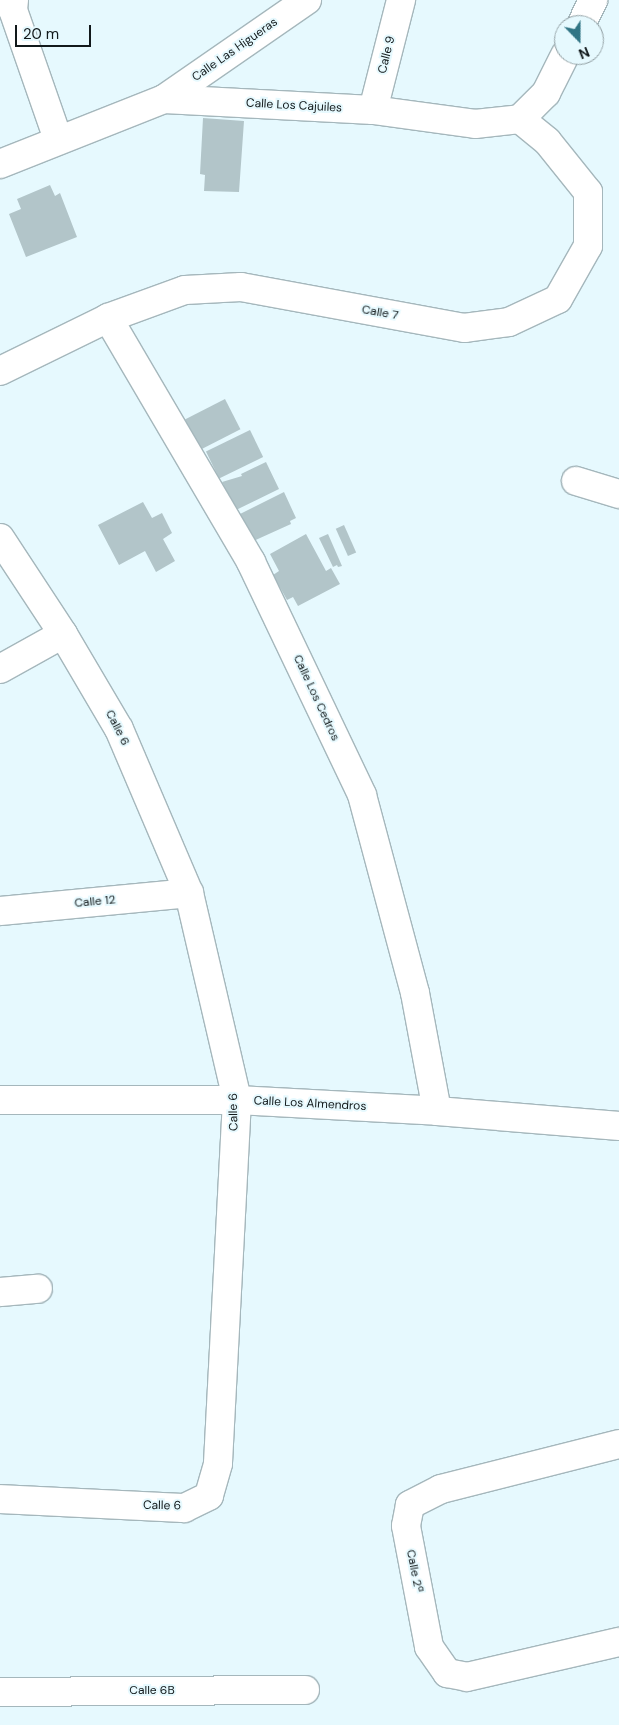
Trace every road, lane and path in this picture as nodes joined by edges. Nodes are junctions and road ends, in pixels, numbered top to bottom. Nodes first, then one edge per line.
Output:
1 (14, 0) edge
2 (306, 0) edge
3 (401, 0) edge
4 (593, 0) edge
5 (585, 15) edge
6 (560, 65) edge
7 (164, 99) junction
8 (373, 110) junction
9 (520, 119) junction
10 (58, 139) junction
11 (0, 164) edge
12 (108, 318) junction
13 (0, 371) edge
14 (576, 481) dead end
15 (619, 494) edge
16 (0, 538) edge
17 (63, 634) junction
18 (0, 669) edge
19 (189, 893) junction
20 (0, 911) edge
21 (0, 1100) edge
22 (237, 1100) junction
23 (437, 1111) junction
24 (619, 1126) edge
25 (38, 1289) dead end
26 (0, 1292) edge
27 (619, 1444) edge
28 (0, 1499) edge
29 (619, 1642) edge
30 (305, 1690) dead end
31 (0, 1692) edge

1 - 10 street
2 - 7 street, Calle Las Higueras
3 - 8 street, Calle 9
4 - 5 street
6 - 9 street
7 - 8 street, Calle Los Cajuiles
7 - 10 street, Calle Los Cajuiles
8 - 9 street, Calle Los Cajuiles
9 - 12 street, Calle 7
10 - 11 street, Calle Los Cajuiles
12 - 13 street, Calle 7
12 - 23 street, Calle Los Cedros
14 - 15 street
16 - 17 street, Calle 6
17 - 18 street
17 - 19 street, Calle 6
19 - 20 street, Calle 12
19 - 22 street, Calle 6
21 - 22 street, Calle Los Almendros
22 - 23 street, Calle Los Almendros
22 - 28 street, Calle 6
23 - 24 street, Calle Los Almendros
25 - 26 street
27 - 29 street, Calle 2ª
30 - 31 street, Calle 6B

